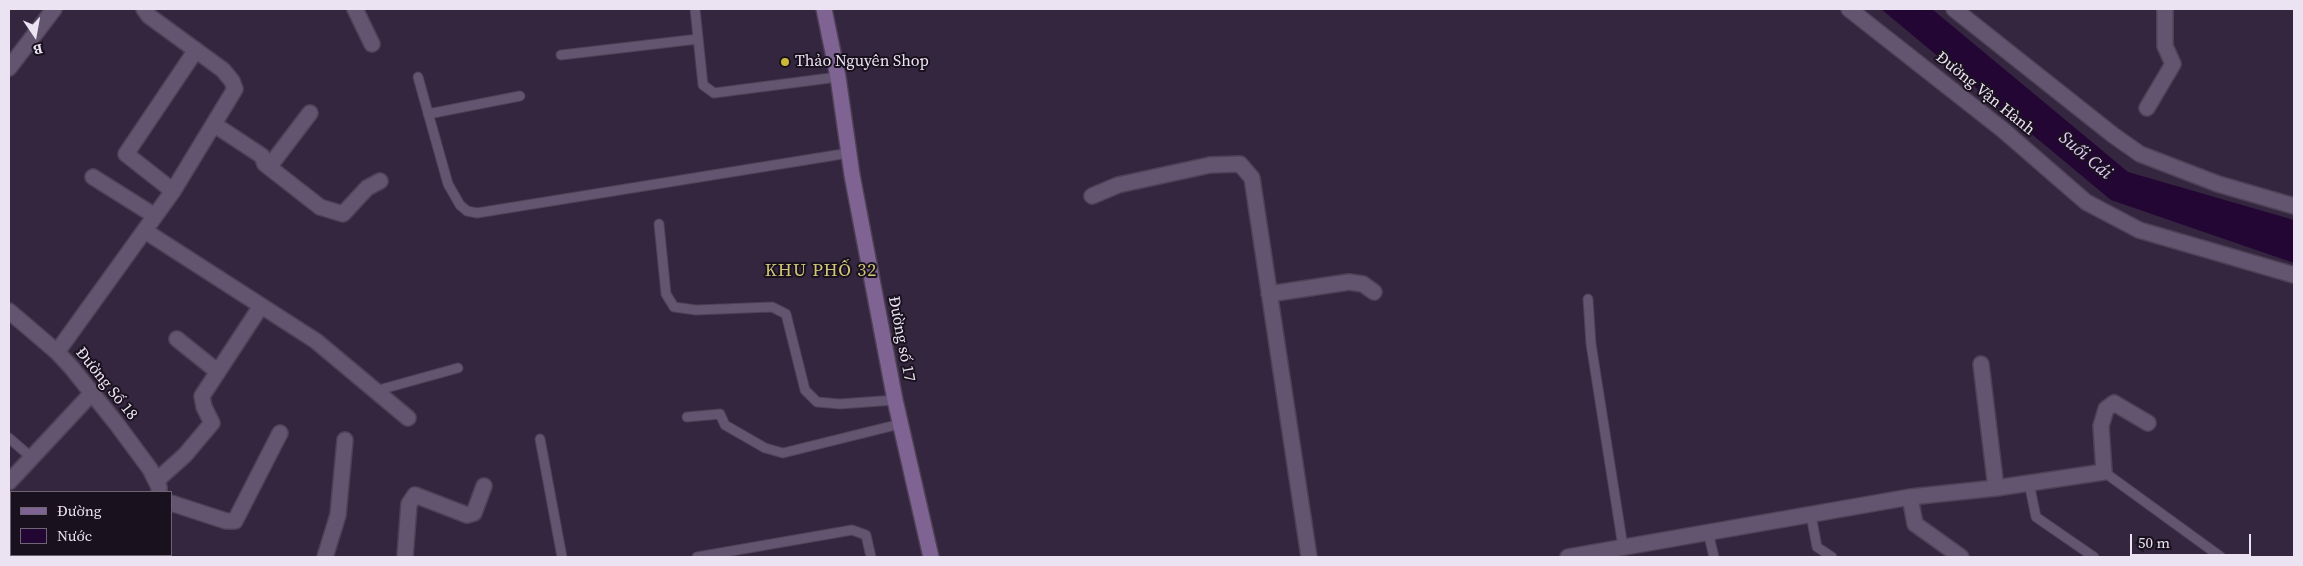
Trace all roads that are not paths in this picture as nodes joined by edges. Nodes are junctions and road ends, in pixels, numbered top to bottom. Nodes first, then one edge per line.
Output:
1 (54, 9) edge
2 (144, 9) edge
3 (355, 9) edge
4 (695, 9) edge
5 (824, 9) edge
6 (1849, 9) edge
7 (1954, 9) edge
8 (2165, 9) edge
9 (698, 39) junction
10 (372, 44) dead end
11 (196, 50) junction
12 (561, 55) dead end
13 (9, 68) edge
14 (418, 77) dead end
15 (838, 77) junction
16 (520, 96) dead end
17 (2147, 108) dead end
18 (310, 113) dead end
19 (428, 114) junction
20 (215, 125) junction
21 (849, 153) junction
22 (269, 167) junction
23 (93, 177) dead end
24 (380, 181) dead end
25 (173, 191) junction
26 (1092, 196) dead end
27 (2294, 206) edge
28 (155, 216) junction
29 (659, 224) dead end
30 (145, 231) junction
31 (2294, 275) edge
32 (1374, 292) dead end
33 (1269, 294) junction
34 (1588, 299) dead end
35 (261, 306) junction
36 (9, 311) edge
37 (177, 339) dead end
38 (57, 352) junction
39 (1981, 364) dead end
40 (458, 368) dead end
41 (218, 372) junction
42 (375, 391) junction
43 (92, 393) junction
44 (895, 400) junction
45 (687, 417) dead end
46 (408, 418) dead end
47 (2148, 423) dead end
48 (900, 424) junction
49 (280, 433) dead end
50 (9, 438) edge
51 (540, 439) dead end
52 (345, 440) dead end
53 (32, 458) junction
54 (2104, 472) junction
55 (9, 482) edge
56 (2030, 483) junction
57 (484, 486) dead end
58 (158, 487) edge
59 (1996, 488) junction
60 (1910, 497) junction
61 (172, 503) edge
62 (1811, 515) junction
63 (1708, 532) junction
64 (1623, 547) junction
65 (325, 557) edge
66 (405, 557) edge
67 (562, 557) edge
68 (697, 557) edge
69 (871, 557) edge
70 (930, 557) edge
71 (1309, 557) edge
72 (1568, 557) edge
73 (1714, 557) edge
74 (1832, 557) edge
75 (1961, 557) edge
76 (2094, 557) edge
77 (2221, 557) edge

1 - 13 street
2 - 11 street
3 - 10 street
4 - 9 lane
5 - 15 street, Đường số 17
6 - 31 street, Đường Vận Hành
7 - 27 street
8 - 17 street
9 - 12 lane
9 - 15 lane
11 - 20 street
11 - 25 street
14 - 19 lane
15 - 21 street, Đường số 17
16 - 19 lane
18 - 22 street
19 - 21 lane
20 - 22 street
20 - 25 street
21 - 44 street, Đường số 17
22 - 24 street
23 - 28 street
25 - 28 street
26 - 33 street
28 - 30 street
29 - 44 lane
30 - 35 street
30 - 38 street
32 - 33 street
33 - 71 street
34 - 64 lane
35 - 41 street
35 - 42 street
36 - 38 street, Đường Số 18
37 - 41 street
38 - 43 street, Đường Số 18
39 - 59 street
40 - 42 lane
41 - 58 street
42 - 46 street
43 - 53 street
43 - 58 street, Đường Số 18
44 - 48 street, Đường số 17
45 - 48 lane
47 - 54 street
48 - 70 street, Đường số 17
49 - 61 street
50 - 53 lane
51 - 67 lane
52 - 65 street
53 - 55 street
54 - 56 street
54 - 77 lane
56 - 59 street
56 - 76 lane
57 - 66 street
59 - 60 street
60 - 62 street
60 - 75 street
62 - 63 street
62 - 74 lane
63 - 64 street
63 - 73 lane
64 - 72 street
68 - 69 lane

